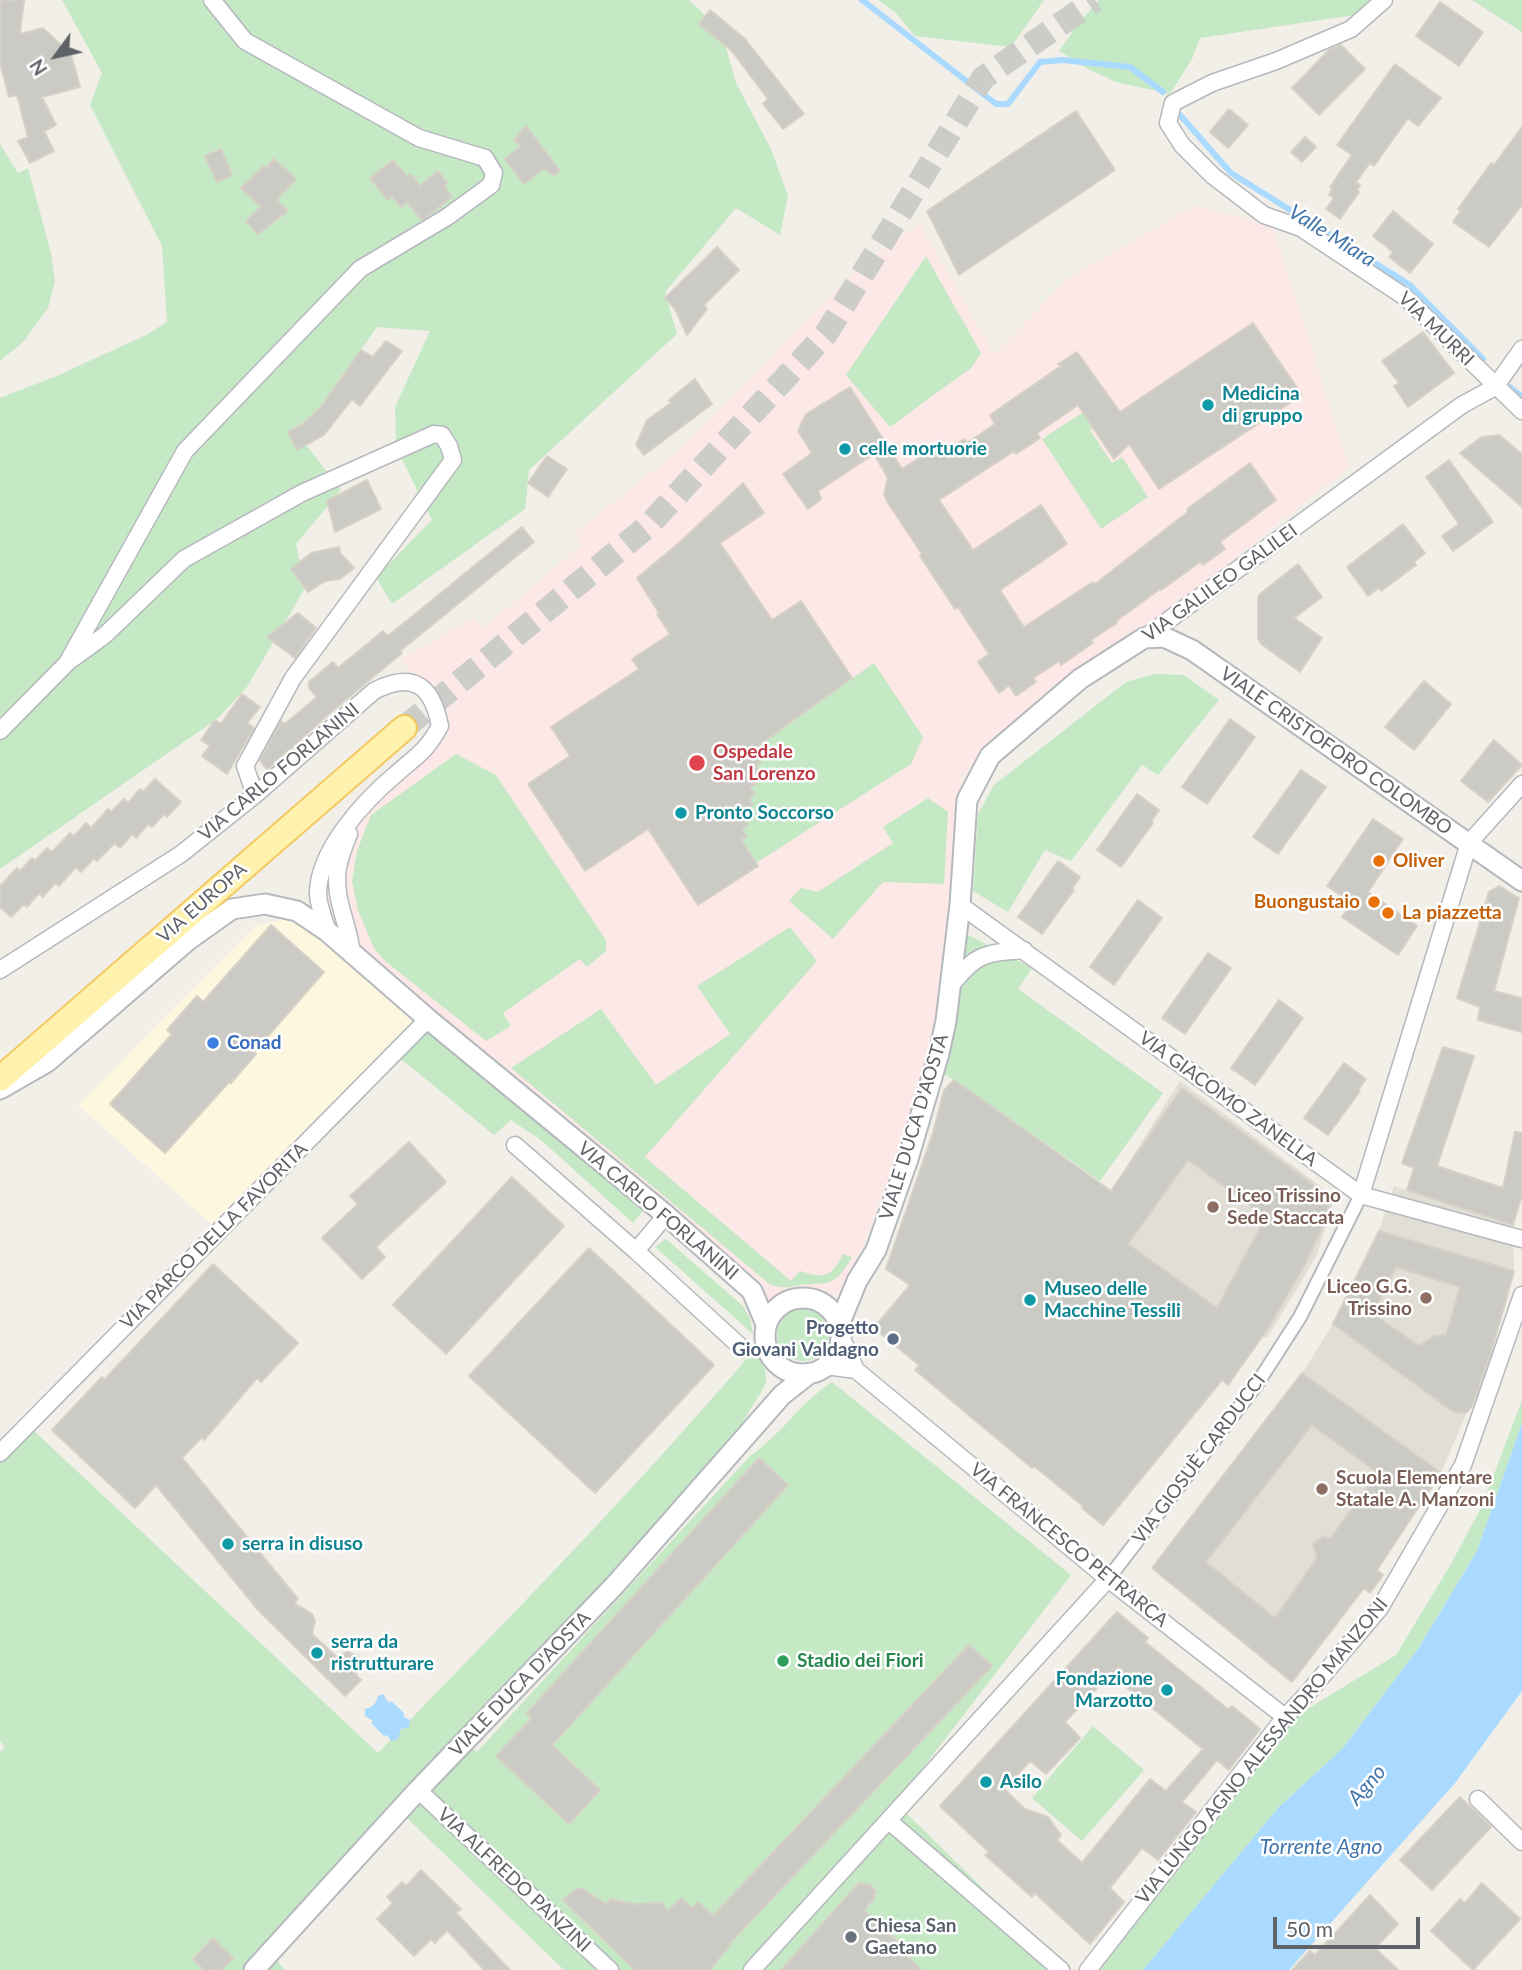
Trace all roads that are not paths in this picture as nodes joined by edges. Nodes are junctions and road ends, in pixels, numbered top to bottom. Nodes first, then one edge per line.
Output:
1 (212, 0) edge
2 (1384, 0) edge
3 (1522, 349) edge
4 (1495, 387) junction
5 (1522, 411) edge
6 (1144, 638) junction
7 (67, 663) junction
8 (404, 728) tunnel mouth
9 (0, 731) edge
10 (1522, 784) edge
11 (255, 795) junction
12 (967, 800) joint
13 (356, 815) junction
14 (1469, 844) junction
15 (1522, 881) edge
16 (960, 905) junction
17 (328, 932) junction
18 (1024, 950) junction
19 (352, 954) junction
20 (0, 970) edge
21 (950, 986) junction
22 (428, 1019) junction
23 (0, 1079) edge
24 (0, 1089) edge
25 (515, 1146) dead end
26 (1361, 1195) junction
27 (666, 1215) junction
28 (1522, 1239) edge
29 (636, 1251) junction
30 (857, 1281) junction
31 (752, 1291) junction
32 (1522, 1295) edge
33 (816, 1300) junction
34 (784, 1303) junction
35 (766, 1324) junction
36 (840, 1330) junction
37 (743, 1349) dead end
38 (777, 1363) junction
39 (818, 1369) junction
40 (856, 1370) junction
41 (782, 1395) junction
42 (0, 1453) edge
43 (1108, 1579) junction
44 (1285, 1717) junction
45 (418, 1790) junction
46 (1478, 1799) dead end
47 (889, 1821) junction
48 (1522, 1842) edge
49 (254, 1970) edge
50 (610, 1970) edge
51 (752, 1970) edge
52 (1060, 1970) edge
53 (1088, 1970) edge

1 - 7 street
2 - 4 street, VIA MURRI
3 - 4 street
4 - 5 street, VIA MURRI
4 - 6 street, VIA GALILEO GALILEI
6 - 12 street, VIA GALILEO GALILEI
6 - 14 street, VIALE CRISTOFORO COLOMBO
7 - 9 street
7 - 11 street
8 - 23 main road, VIA EUROPA
10 - 14 street
11 - 13 street, VIA CARLO FORLANINI
11 - 20 street, VIA CARLO FORLANINI
12 - 16 street, VIALE DUCA D'AOSTA
13 - 17 street, VIA CARLO FORLANINI
13 - 19 street, VIA CARLO FORLANINI
14 - 15 street, VIALE CRISTOFORO COLOMBO
14 - 26 street, VIA GIOSUÈ CARDUCCI
16 - 18 street, VIA GIACOMO ZANELLA
16 - 21 street, VIALE DUCA D'AOSTA
17 - 19 street
17 - 24 street
18 - 21 street
18 - 26 street, VIA GIACOMO ZANELLA
19 - 22 street, VIA CARLO FORLANINI
21 - 30 street, VIALE DUCA D'AOSTA
22 - 27 street, VIA CARLO FORLANINI
22 - 42 street, VIA PARCO DELLA FAVORITA
25 - 29 street
26 - 28 street, VIA GIACOMO ZANELLA
26 - 43 street, VIA GIOSUÈ CARDUCCI
27 - 29 street
27 - 31 street, VIA CARLO FORLANINI
29 - 37 street
30 - 33 street
30 - 36 street, VIALE DUCA D'AOSTA
31 - 34 street
31 - 35 street
32 - 44 street, VIA LUNGO AGNO ALESSANDRO MANZONI
33 - 34 street
33 - 36 street
34 - 35 street
35 - 38 street
36 - 39 street
36 - 40 street
38 - 39 street
38 - 41 street
39 - 40 street
39 - 41 street, VIALE DUCA D'AOSTA
40 - 43 street, VIA FRANCESCO PETRARCA
41 - 45 street, VIALE DUCA D'AOSTA
43 - 44 street, VIA FRANCESCO PETRARCA
43 - 47 street, VIA GIOSUÈ CARDUCCI
44 - 53 street, VIA LUNGO AGNO ALESSANDRO MANZONI
45 - 49 street, VIALE DUCA D'AOSTA
45 - 50 street, VIA ALFREDO PANZINI
46 - 48 street
47 - 51 street, VIA GIOSUÈ CARDUCCI
47 - 52 street

